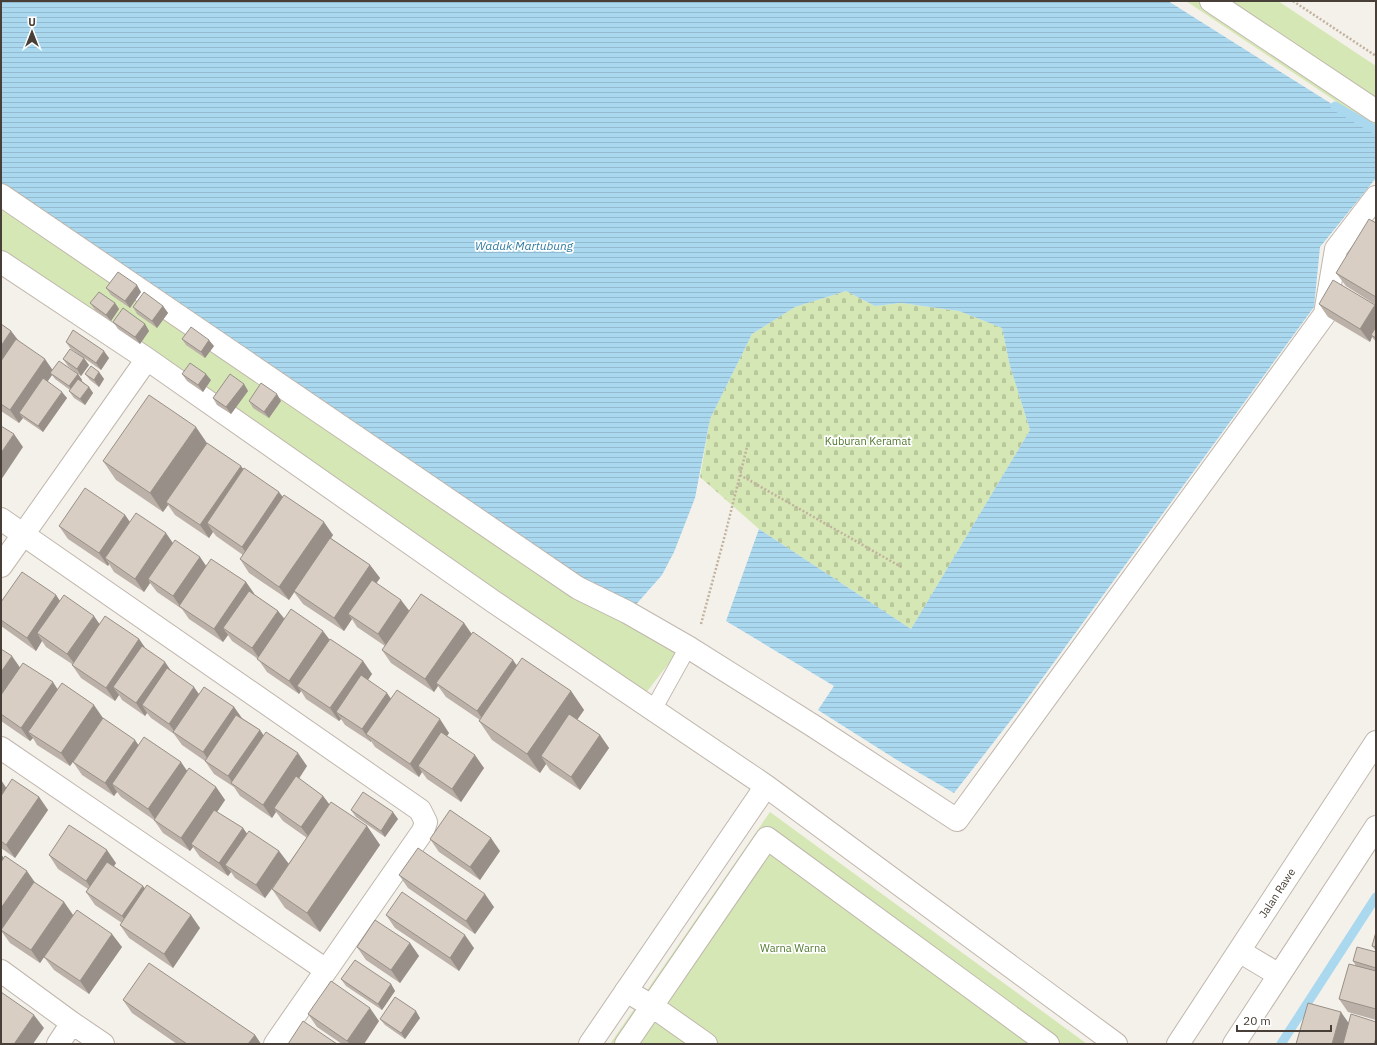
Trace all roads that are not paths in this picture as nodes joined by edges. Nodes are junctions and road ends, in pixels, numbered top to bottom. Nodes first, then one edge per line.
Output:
1 (1212, 1) edge
2 (1376, 111) edge
3 (1, 196) edge
4 (1376, 197) edge
5 (1, 262) edge
6 (147, 359) junction
7 (1, 519) edge
8 (23, 534) junction
9 (1, 566) edge
10 (688, 647) junction
11 (653, 710) junction
12 (1376, 742) edge
13 (1, 748) edge
14 (766, 786) junction
15 (1376, 827) edge
16 (1239, 951) junction
17 (326, 970) junction
18 (1, 971) edge
19 (1279, 975) junction
20 (626, 990) junction
21 (652, 1006) junction
22 (72, 1023) junction
23 (58, 1044) edge
24 (104, 1044) edge
25 (275, 1044) edge
26 (590, 1044) edge
27 (626, 1044) edge
28 (706, 1044) edge
29 (1048, 1044) edge
30 (1116, 1044) edge
31 (1178, 1044) edge
32 (1234, 1044) edge

1 - 2 street
3 - 10 street
4 - 10 street
5 - 6 street
6 - 8 street
6 - 11 street
7 - 8 street
8 - 9 street
8 - 17 street
10 - 11 lane
11 - 14 street
12 - 16 street, Jalan Rawe
13 - 17 street
14 - 20 street
14 - 30 street
15 - 19 street
16 - 19 street
16 - 31 street, Jalan Rawe
17 - 25 street
18 - 22 street
19 - 32 street
20 - 21 street
20 - 26 street
21 - 27 street
21 - 28 street
21 - 29 street
22 - 23 street
22 - 24 street

